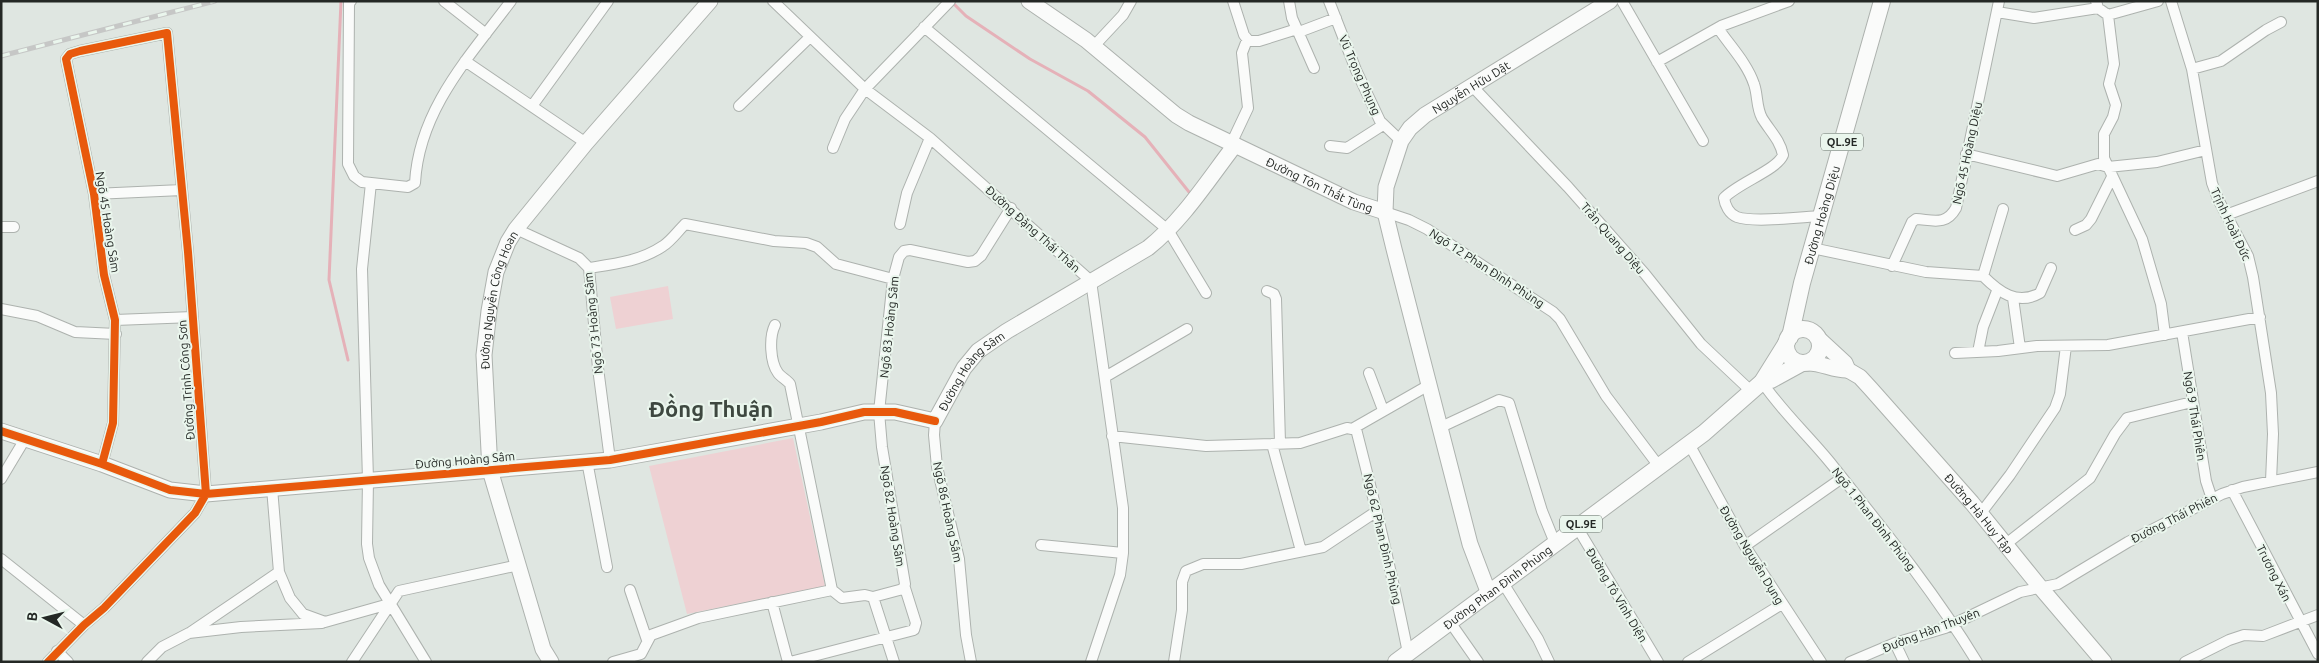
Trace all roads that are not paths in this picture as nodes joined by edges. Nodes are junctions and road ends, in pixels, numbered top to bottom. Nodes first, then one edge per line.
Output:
1 (351, 1) edge
2 (444, 1) edge
3 (511, 1) edge
4 (608, 1) edge
5 (710, 1) edge
6 (773, 1) edge
7 (950, 1) edge
8 (1029, 1) edge
9 (1131, 1) edge
10 (1233, 1) edge
11 (1288, 1) edge
12 (1329, 1) edge
13 (1610, 1) edge
14 (1622, 1) edge
15 (1789, 1) edge
16 (1882, 1) edge
17 (2158, 1) edge
18 (2171, 1) edge
19 (2097, 5) edge
20 (1998, 6) edge
21 (2108, 15) junction
22 (1336, 18) junction
23 (2281, 22) dead end
24 (924, 27) junction
25 (1718, 28) junction
26 (1298, 30) junction
27 (167, 33) joint
28 (486, 34) junction
29 (810, 37) junction
30 (1248, 40) junction
31 (1094, 46) junction
32 (465, 61) junction
33 (1657, 62) junction
34 (1314, 68) dead end
35 (2192, 69) junction
36 (1472, 86) junction
37 (865, 89) junction
38 (532, 106) junction
39 (739, 106) dead end
40 (1383, 125) junction
41 (930, 138) junction
42 (1401, 141) junction
43 (1703, 142) dead end
44 (586, 143) junction
45 (1233, 144) junction
46 (1330, 146) dead end
47 (833, 148) dead end
48 (2206, 150) junction
49 (1966, 154) junction
50 (2108, 167) junction
51 (2112, 177) junction
52 (2318, 181) edge
53 (371, 184) junction
54 (182, 190) junction
55 (94, 194) junction
56 (1011, 208) junction
57 (2003, 209) dead end
58 (1386, 212) junction
59 (2226, 215) junction
60 (1821, 216) junction
61 (900, 224) dead end
62 (1, 227) edge
63 (14, 228) dead end
64 (516, 229) junction
65 (1168, 230) junction
66 (2075, 230) dead end
67 (1812, 248) junction
68 (1892, 266) junction
69 (589, 268) junction
70 (2051, 268) dead end
71 (1983, 276) junction
72 (893, 279) junction
73 (1091, 281) junction
74 (1802, 283) junction
75 (1267, 291) dead end
76 (1997, 291) junction
77 (1206, 292) dead end
78 (2013, 298) junction
79 (1, 309) edge
80 (193, 317) junction
81 (2260, 317) junction
82 (115, 320) junction
83 (775, 326) dead end
84 (1187, 329) dead end
85 (2182, 332) junction
86 (116, 334) junction
87 (1815, 335) junction
88 (2165, 335) junction
89 (1788, 340) junction
90 (2066, 346) junction
91 (2020, 348) junction
92 (1978, 352) junction
93 (1955, 353) dead end
94 (1804, 363) junction
95 (1848, 370) junction
96 (1369, 373) dead end
97 (1105, 377) junction
98 (1429, 386) junction
99 (1757, 387) junction
100 (2192, 402) junction
101 (1383, 410) junction
102 (880, 412) junction
103 (936, 421) junction
104 (797, 426) junction
105 (1441, 427) junction
106 (1352, 429) junction
107 (1, 431) edge
108 (1112, 436) junction
109 (25, 439) junction
110 (1276, 443) junction
111 (1688, 444) junction
112 (610, 460) junction
113 (587, 461) junction
114 (102, 464) junction
115 (1658, 465) junction
116 (490, 470) junction
117 (2318, 472) edge
118 (1842, 478) junction
119 (1, 479) edge
120 (368, 480) junction
121 (2271, 481) junction
122 (272, 488) junction
123 (2232, 490) junction
124 (206, 494) junction
125 (2212, 499) junction
126 (1377, 511) junction
127 (1981, 513) junction
128 (1577, 527) junction
129 (1555, 543) junction
130 (2006, 544) junction
131 (1041, 545) dead end
132 (1745, 546) junction
133 (1300, 551) junction
134 (1123, 553) junction
135 (1, 559) edge
136 (519, 565) junction
137 (607, 566) dead end
138 (279, 572) junction
139 (1503, 583) junction
140 (2040, 587) junction
141 (904, 588) junction
142 (630, 590) dead end
143 (832, 590) junction
144 (1489, 594) junction
145 (873, 597) junction
146 (772, 602) junction
147 (389, 604) junction
148 (1782, 604) junction
149 (2318, 615) edge
150 (325, 622) junction
151 (1450, 622) junction
152 (2299, 622) junction
153 (1954, 624) junction
154 (84, 625) junction
155 (189, 634) junction
156 (886, 639) junction
157 (647, 640) junction
158 (1895, 643) junction
159 (57, 651) junction
160 (2318, 654) edge
161 (1402, 658) edge
162 (48, 662) edge
163 (68, 662) edge
164 (147, 662) edge
165 (352, 662) edge
166 (426, 662) edge
167 (551, 662) edge
168 (613, 662) edge
169 (789, 662) edge
170 (894, 662) edge
171 (971, 662) edge
172 (1091, 662) edge
173 (1174, 662) edge
174 (1478, 662) edge
175 (1549, 662) edge
176 (1658, 662) edge
177 (1688, 662) edge
178 (1821, 662) edge
179 (1850, 662) edge
180 (1904, 662) edge
181 (1977, 662) edge
182 (2104, 662) edge
183 (2184, 662) edge

1 - 53 street
2 - 28 street
3 - 28 street
4 - 38 street
5 - 44 street, Đường Nguyễn Công Hoan
6 - 29 street, Đường Đặng Thái Thân
7 - 24 street
8 - 31 street, Đường Tôn Thất Tùng
9 - 31 street
10 - 30 street
11 - 26 street
12 - 22 street, Vũ Trọng Phụng
13 - 36 street, Nguyễn Hữu Dật
14 - 33 street
15 - 25 street
16 - 60 main road, Đường Hoàng Diệu / QL.9E
17 - 21 street
18 - 35 street, Trịnh Hoài Đức
19 - 20 street
19 - 21 street
20 - 49 street, Ngõ 45 Hoàng Diệu
21 - 50 street
22 - 26 street
22 - 40 street, Vũ Trọng Phụng
23 - 35 street
24 - 37 street
24 - 65 street
25 - 33 street
25 - 60 street
26 - 30 street
26 - 34 street
27 - 54 street, Đường Trịnh Công Sơn
27 - 55 street, Ngõ 45 Hoàng Sâm
28 - 32 street
29 - 37 street, Đường Đặng Thái Thân
29 - 39 street
30 - 45 street
31 - 45 street, Đường Tôn Thất Tùng
32 - 38 street
32 - 53 street
33 - 43 street
35 - 48 street, Trịnh Hoài Đức
36 - 42 street, Nguyễn Hữu Dật
36 - 99 street, Trần Quang Diệu
37 - 41 street, Đường Đặng Thái Thân
37 - 47 street
38 - 44 street
40 - 42 street, Vũ Trọng Phụng
40 - 46 street
41 - 56 street, Đường Đặng Thái Thân
41 - 61 street
42 - 58 street, Nguyễn Hữu Dật
44 - 64 street, Đường Nguyễn Công Hoan
45 - 58 street, Đường Tôn Thất Tùng
45 - 65 street, Đường Hoàng Sâm
48 - 50 street
48 - 59 street, Trịnh Hoài Đức
49 - 50 street
49 - 68 street, Ngõ 45 Hoàng Diệu
50 - 51 street
51 - 66 street
51 - 88 street
52 - 59 street
53 - 120 street
54 - 55 street
54 - 80 street, Đường Trịnh Công Sơn
55 - 82 street, Ngõ 45 Hoàng Sâm
56 - 72 street, Ngõ 83 Hoàng Sâm
56 - 73 street, Đường Đặng Thái Thân
57 - 71 street
58 - 98 street, Đường Tôn Thất Tùng
58 - 115 street, Ngõ 12 Phan Đình Phùng
59 - 81 street, Trịnh Hoài Đức
60 - 67 main road, Đường Hoàng Diệu / QL.9E
62 - 63 street
64 - 69 street, Ngõ 73 Hoàng Sâm
64 - 116 street, Đường Nguyễn Công Hoan
65 - 73 street, Đường Hoàng Sâm
65 - 77 street
67 - 68 street
67 - 74 main road, Đường Hoàng Diệu / QL.9E
68 - 71 street
69 - 72 street
69 - 112 street, Ngõ 73 Hoàng Sâm
70 - 78 street
71 - 76 street
72 - 102 street, Ngõ 83 Hoàng Sâm
73 - 97 street, Đường Đặng Thái Thân
73 - 103 street, Đường Hoàng Sâm
74 - 87 main road, Đường Hoàng Diệu / QL.9E
74 - 89 main road, Đường Hoàng Diệu / QL.9E
75 - 110 street
76 - 78 street
76 - 92 street
78 - 91 street
79 - 86 street
80 - 82 street
80 - 124 street, Đường Trịnh Công Sơn
81 - 85 street
81 - 121 street, Trịnh Hoài Đức
82 - 86 street, Ngõ 45 Hoàng Sâm
83 - 104 street
84 - 97 street
85 - 88 street
85 - 100 street, Ngõ 9 Thái Phiên
86 - 114 street, Ngõ 45 Hoàng Sâm
87 - 89 main road
87 - 94 main road
87 - 95 street, Đường Hà Huy Tập
88 - 90 street
89 - 94 main road
89 - 99 main road, Đường Phan Đình Phùng / QL.9E
90 - 91 street
90 - 127 street
91 - 92 street
92 - 93 street
94 - 95 street, Đường Hà Huy Tập
94 - 99 main road, Đường Phan Đình Phùng / QL.9E
95 - 127 street, Đường Hà Huy Tập
96 - 101 street
97 - 108 street, Đường Đặng Thái Thân
98 - 101 street
98 - 105 street, Đường Tôn Thất Tùng
99 - 111 main road, Đường Phan Đình Phùng / QL.9E
99 - 118 street, Ngõ 1 Phan Đình Phùng
100 - 125 street, Ngõ 9 Thái Phiên
100 - 130 street
101 - 106 street
102 - 103 street, Đường Hoàng Sâm
102 - 104 street, Đường Hoàng Sâm
102 - 141 street, Ngõ 82 Hoàng Sâm
103 - 171 street, Ngõ 86 Hoàng Sâm
104 - 112 street, Đường Hoàng Sâm
104 - 143 street
105 - 129 street
105 - 144 street, Đường Tôn Thất Tùng
106 - 110 street
106 - 126 street, Ngõ 62 Phan Đình Phùng
107 - 109 street, Đường Hoàng Sâm
108 - 110 street
108 - 134 street, Đường Đặng Thái Thân
109 - 114 street, Đường Hoàng Sâm
109 - 119 street
110 - 133 street
111 - 115 main road, Đường Phan Đình Phùng / QL.9E
111 - 132 street, Đường Nguyễn Dụng
112 - 113 street, Đường Hoàng Sâm
113 - 116 street, Đường Hoàng Sâm
113 - 137 street
114 - 124 street, Đường Hoàng Sâm
115 - 128 main road, Đường Phan Đình Phùng / QL.9E
116 - 120 street, Đường Hoàng Sâm
116 - 136 street, Đường Nguyễn Công Hoan
117 - 121 street, Đường Thái Phiên
118 - 132 street
118 - 153 street, Ngõ 1 Phan Đình Phùng
120 - 122 street, Đường Hoàng Sâm
120 - 147 street
121 - 123 street, Đường Thái Phiên
122 - 124 street, Đường Hoàng Sâm
122 - 138 street
123 - 125 street, Đường Thái Phiên
123 - 152 street, Trương Xán
124 - 154 street
125 - 140 street, Đường Thái Phiên
126 - 133 street
126 - 161 street, Ngõ 62 Phan Đình Phùng
127 - 130 street, Đường Hà Huy Tập
128 - 129 main road, Đường Phan Đình Phùng / QL.9E
128 - 176 street, Đường Tô Vĩnh Diện
129 - 139 main road, Đường Phan Đình Phùng / QL.9E
130 - 140 street, Đường Hà Huy Tập
131 - 134 street
132 - 148 street, Đường Nguyễn Dụng
133 - 173 street
134 - 172 street, Đường Đặng Thái Thân
135 - 154 street
136 - 147 street
136 - 167 street, Đường Nguyễn Công Hoan
138 - 150 street
138 - 155 street
139 - 144 main road, Đường Phan Đình Phùng / QL.9E
139 - 175 street
140 - 153 street, Đường Hàn Thuyên
140 - 182 street, Đường Hà Huy Tập
141 - 145 street
141 - 156 street, Ngõ 82 Hoàng Sâm
142 - 157 street
143 - 145 street
143 - 146 street
144 - 151 main road, Đường Phan Đình Phùng / QL.9E
145 - 156 street
146 - 157 street
146 - 169 street
147 - 150 street
147 - 165 street
147 - 166 street
148 - 177 street
148 - 178 street, Đường Nguyễn Dụng
149 - 152 street
150 - 155 street
151 - 161 main road, Đường Phan Đình Phùng / QL.9E
151 - 174 street
152 - 160 street, Trương Xán
152 - 183 street
153 - 158 street, Đường Hàn Thuyên
153 - 181 street, Ngõ 1 Phan Đình Phùng
154 - 159 street
155 - 164 street
156 - 169 street
156 - 170 street
157 - 168 street
158 - 179 street, Đường Hàn Thuyên
158 - 180 street
159 - 162 street
159 - 163 street

